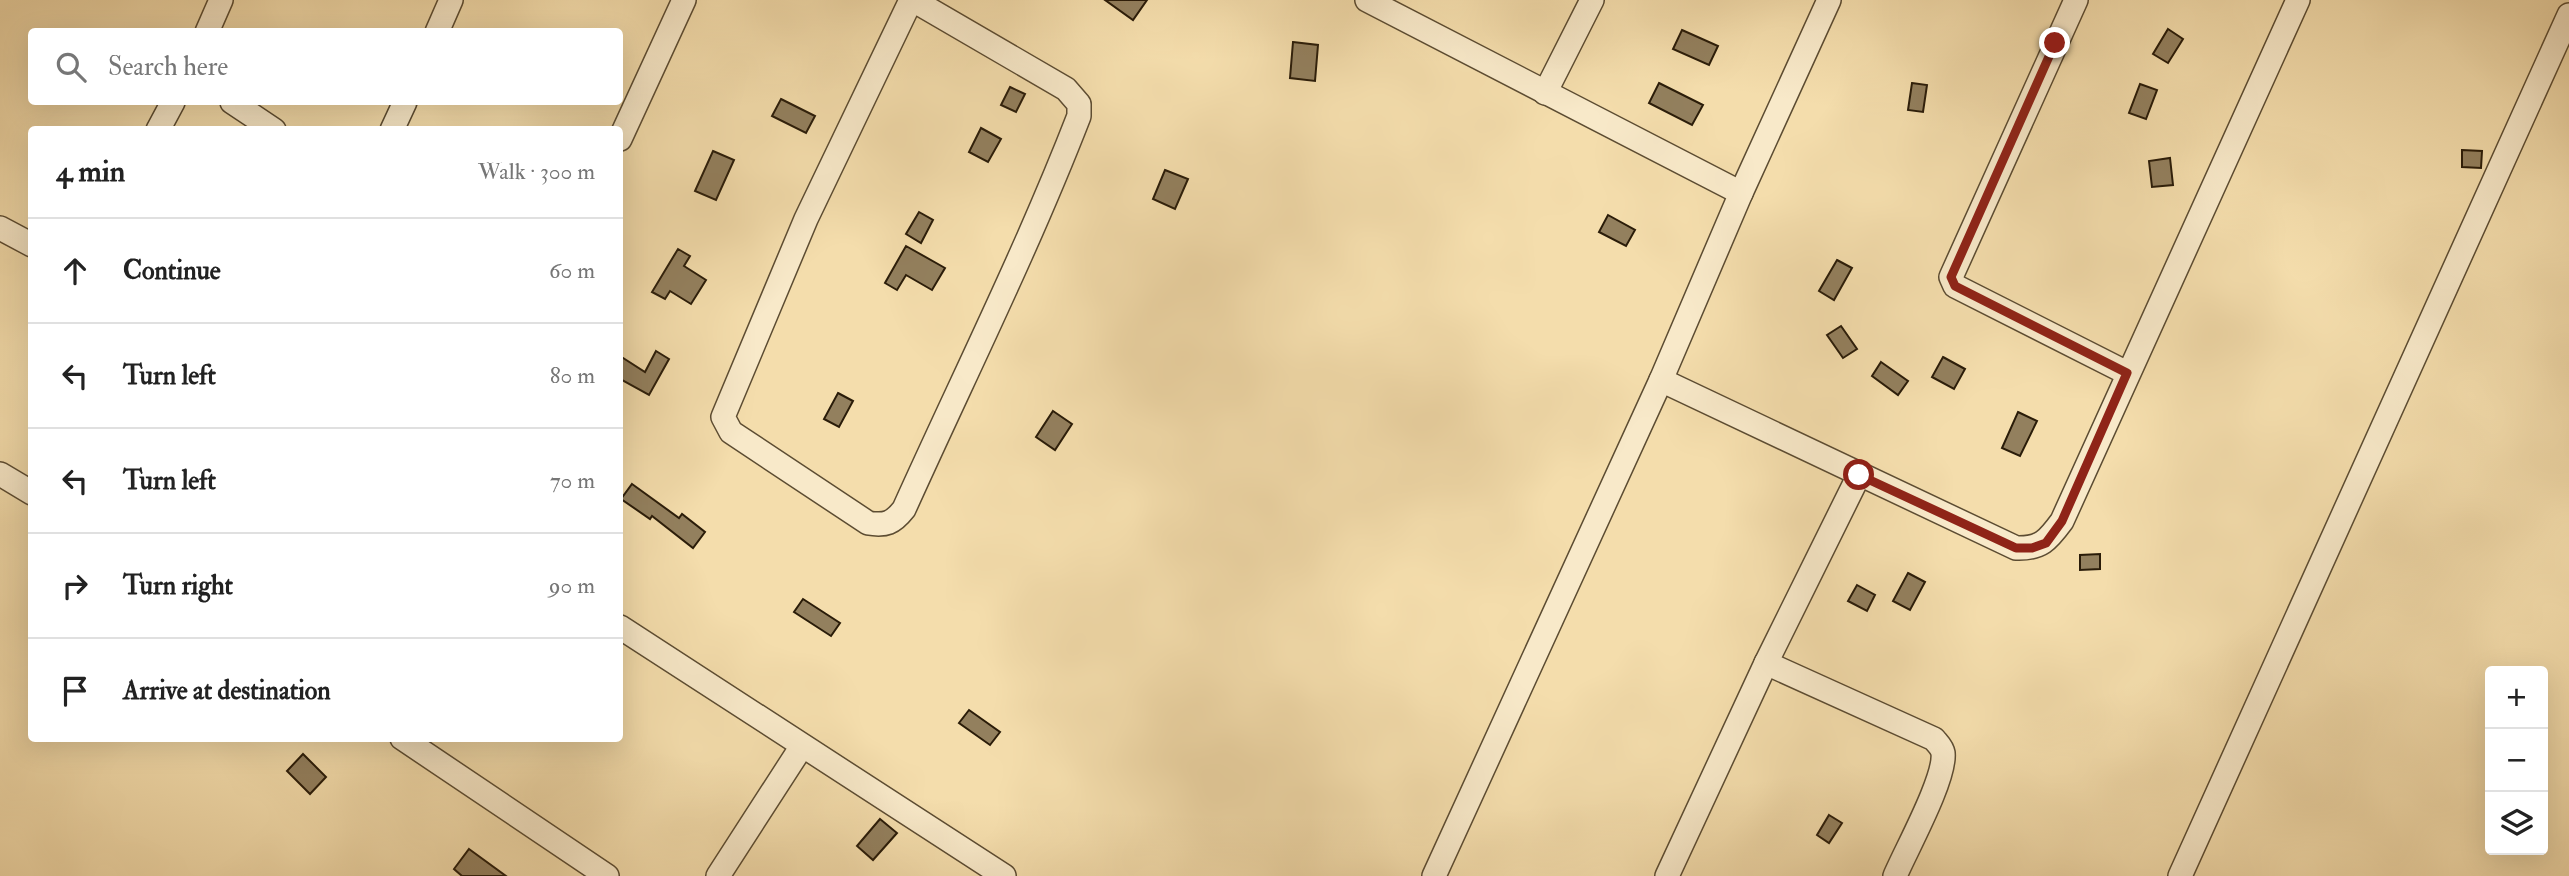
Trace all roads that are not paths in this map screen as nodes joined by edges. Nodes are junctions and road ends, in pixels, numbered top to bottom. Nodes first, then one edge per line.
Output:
1 (221, 0) edge
2 (451, 0) edge
3 (684, 0) edge
4 (912, 0) edge
5 (1367, 0) edge
6 (1592, 0) edge
7 (1829, 0) edge
8 (2076, 0) edge
9 (2298, 0) edge
10 (2569, 15) edge
11 (208, 28) edge
12 (439, 28) edge
13 (1545, 93) junction
14 (171, 105) edge
15 (236, 105) edge
16 (404, 105) edge
17 (160, 126) edge
18 (268, 126) edge
19 (394, 126) edge
20 (623, 132) edge
21 (1741, 193) junction
22 (1, 230) edge
23 (28, 243) edge
24 (2127, 373) junction
25 (1661, 380) junction
26 (0, 474) edge
27 (1859, 475) junction
28 (28, 491) edge
29 (623, 628) edge
30 (1766, 663) junction
31 (408, 742) edge
32 (802, 747) junction
33 (607, 876) edge
34 (718, 876) edge
35 (1004, 876) edge
36 (1434, 876) edge
37 (1667, 876) edge
38 (1895, 876) edge
39 (2180, 876) edge

1 - 11 street
2 - 12 street
3 - 20 street
4 - 4 street
5 - 13 street
6 - 13 street
7 - 21 street
8 - 24 street
9 - 24 street
10 - 39 street
13 - 21 street
14 - 17 street
15 - 18 street
16 - 19 street
21 - 25 street
22 - 23 street
24 - 27 street
25 - 27 street
25 - 36 street
26 - 28 street
27 - 30 street
29 - 32 street
30 - 37 street
30 - 38 street
31 - 33 street
32 - 34 street
32 - 35 street

